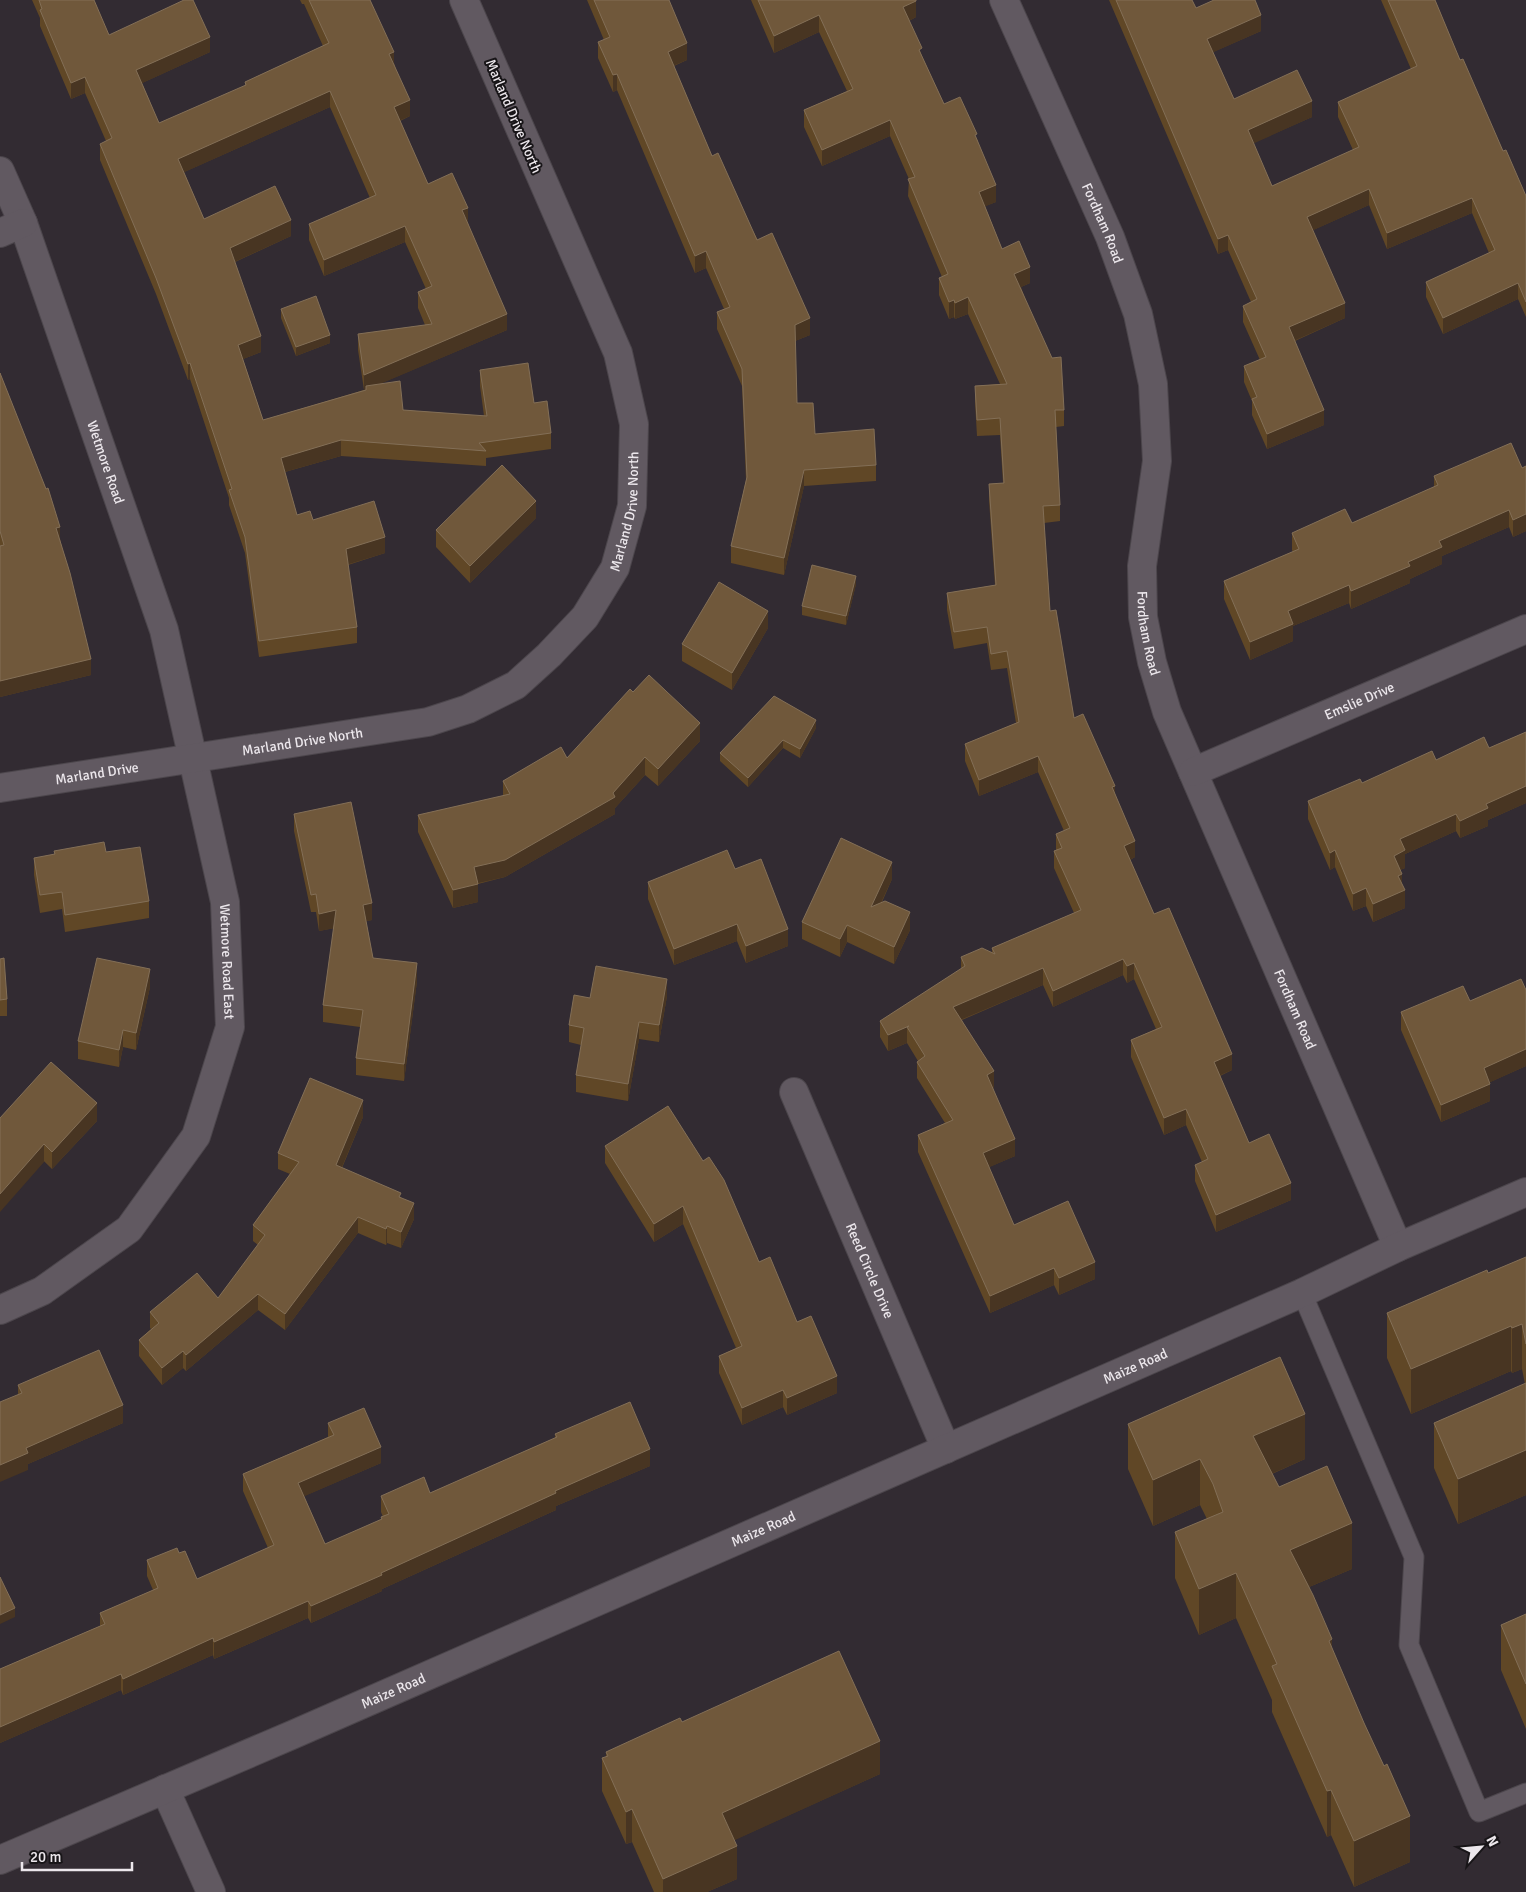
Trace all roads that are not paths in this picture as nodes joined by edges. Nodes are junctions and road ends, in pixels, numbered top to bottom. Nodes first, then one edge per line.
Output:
1 (464, 0) edge
2 (1004, 0) edge
3 (0, 171) edge
4 (11, 228) edge
5 (1526, 629) edge
6 (192, 759) junction
7 (1193, 772) junction
8 (0, 788) edge
9 (794, 1092) dead end
10 (1526, 1192) edge
11 (1398, 1247) junction
12 (1302, 1293) junction
13 (0, 1310) edge
14 (946, 1449) junction
15 (165, 1789) junction
16 (1526, 1793) edge
17 (0, 1860) edge
18 (211, 1892) edge

1 - 6 street, Marland Drive North
2 - 7 street, Fordham Road
3 - 4 street, Wetmore Road
4 - 6 street, Wetmore Road
5 - 7 street, Emslie Drive
6 - 8 street, Marland Drive
6 - 13 street, Wetmore Road East
7 - 11 street, Fordham Road
9 - 14 street, Reed Circle Drive
10 - 11 street, Maize Road
11 - 12 street, Maize Road
12 - 14 street, Maize Road
12 - 16 lane
14 - 15 street, Maize Road
15 - 17 street, Maize Road
15 - 18 street

